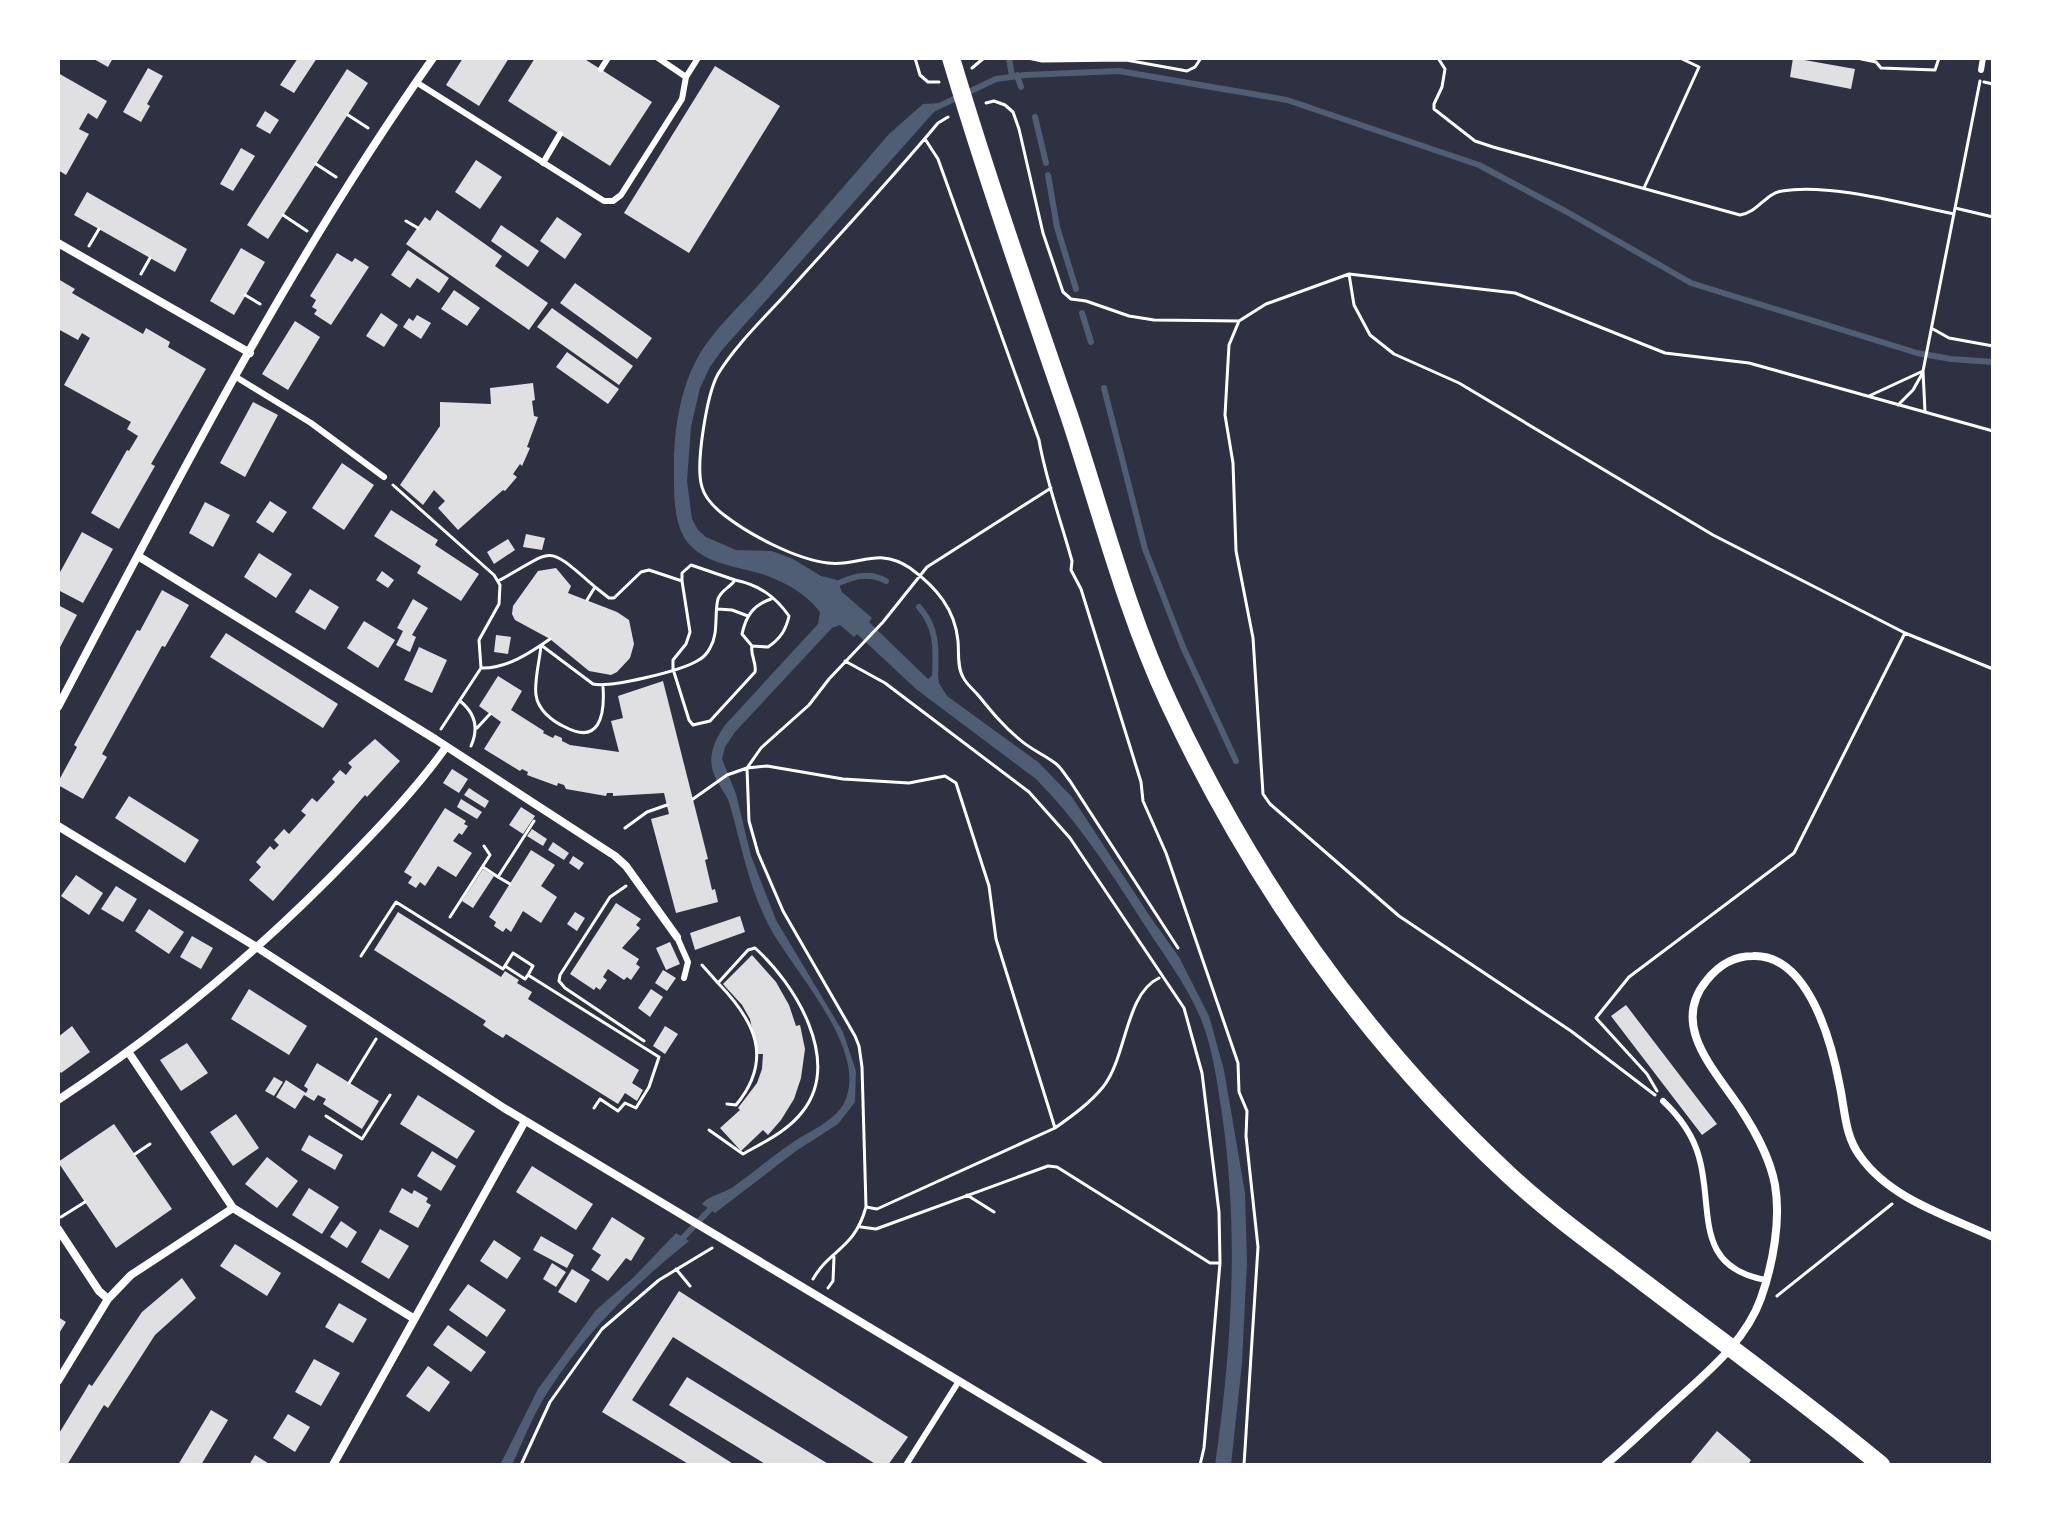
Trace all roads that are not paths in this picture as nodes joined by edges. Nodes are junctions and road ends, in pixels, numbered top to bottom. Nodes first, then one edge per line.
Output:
1 (433, 58) edge
2 (608, 58) edge
3 (658, 58) edge
4 (698, 58) edge
5 (951, 58) edge
6 (1983, 58) edge
7 (601, 69) dead end
8 (1981, 70) road end
9 (686, 77) junction
10 (416, 82) junction
11 (560, 134) dead end
12 (658, 137) junction
13 (667, 142) dead end
14 (543, 163) junction
15 (58, 243) edge
16 (250, 353) junction
17 (236, 377) junction
18 (384, 477) road end
19 (138, 556) junction
20 (58, 707) edge
21 (446, 747) junction
22 (58, 826) edge
23 (677, 937) joint
24 (258, 948) junction
25 (684, 978) dead end
26 (129, 1053) junction
27 (58, 1100) edge
28 (1663, 1101) road end
29 (525, 1121) junction
30 (233, 1208) junction
31 (58, 1229) edge
32 (1993, 1237) edge
33 (1766, 1280) junction
34 (108, 1299) junction
35 (413, 1318) junction
36 (58, 1381) edge
37 (959, 1381) junction
38 (333, 1465) edge
39 (906, 1465) edge
40 (1099, 1465) edge
41 (1605, 1465) edge
42 (1881, 1465) edge

1 - 10 street
2 - 7 lane
3 - 9 lane
4 - 9 lane
5 - 42 main road
6 - 8 lane
9 - 12 lane
10 - 14 lane
10 - 16 street
11 - 14 lane
12 - 13 lane
12 - 14 lane
15 - 16 street
16 - 17 street
17 - 18 lane
17 - 19 street
19 - 20 street
19 - 21 street
21 - 23 street
21 - 24 street
22 - 24 street
23 - 25 lane
24 - 26 street
24 - 29 street
26 - 27 street
26 - 30 street
28 - 33 lane
29 - 35 street
29 - 37 street
30 - 34 street
30 - 35 street
31 - 34 street
32 - 33 street
33 - 41 street
34 - 36 street
35 - 38 street
37 - 39 lane
37 - 40 street

